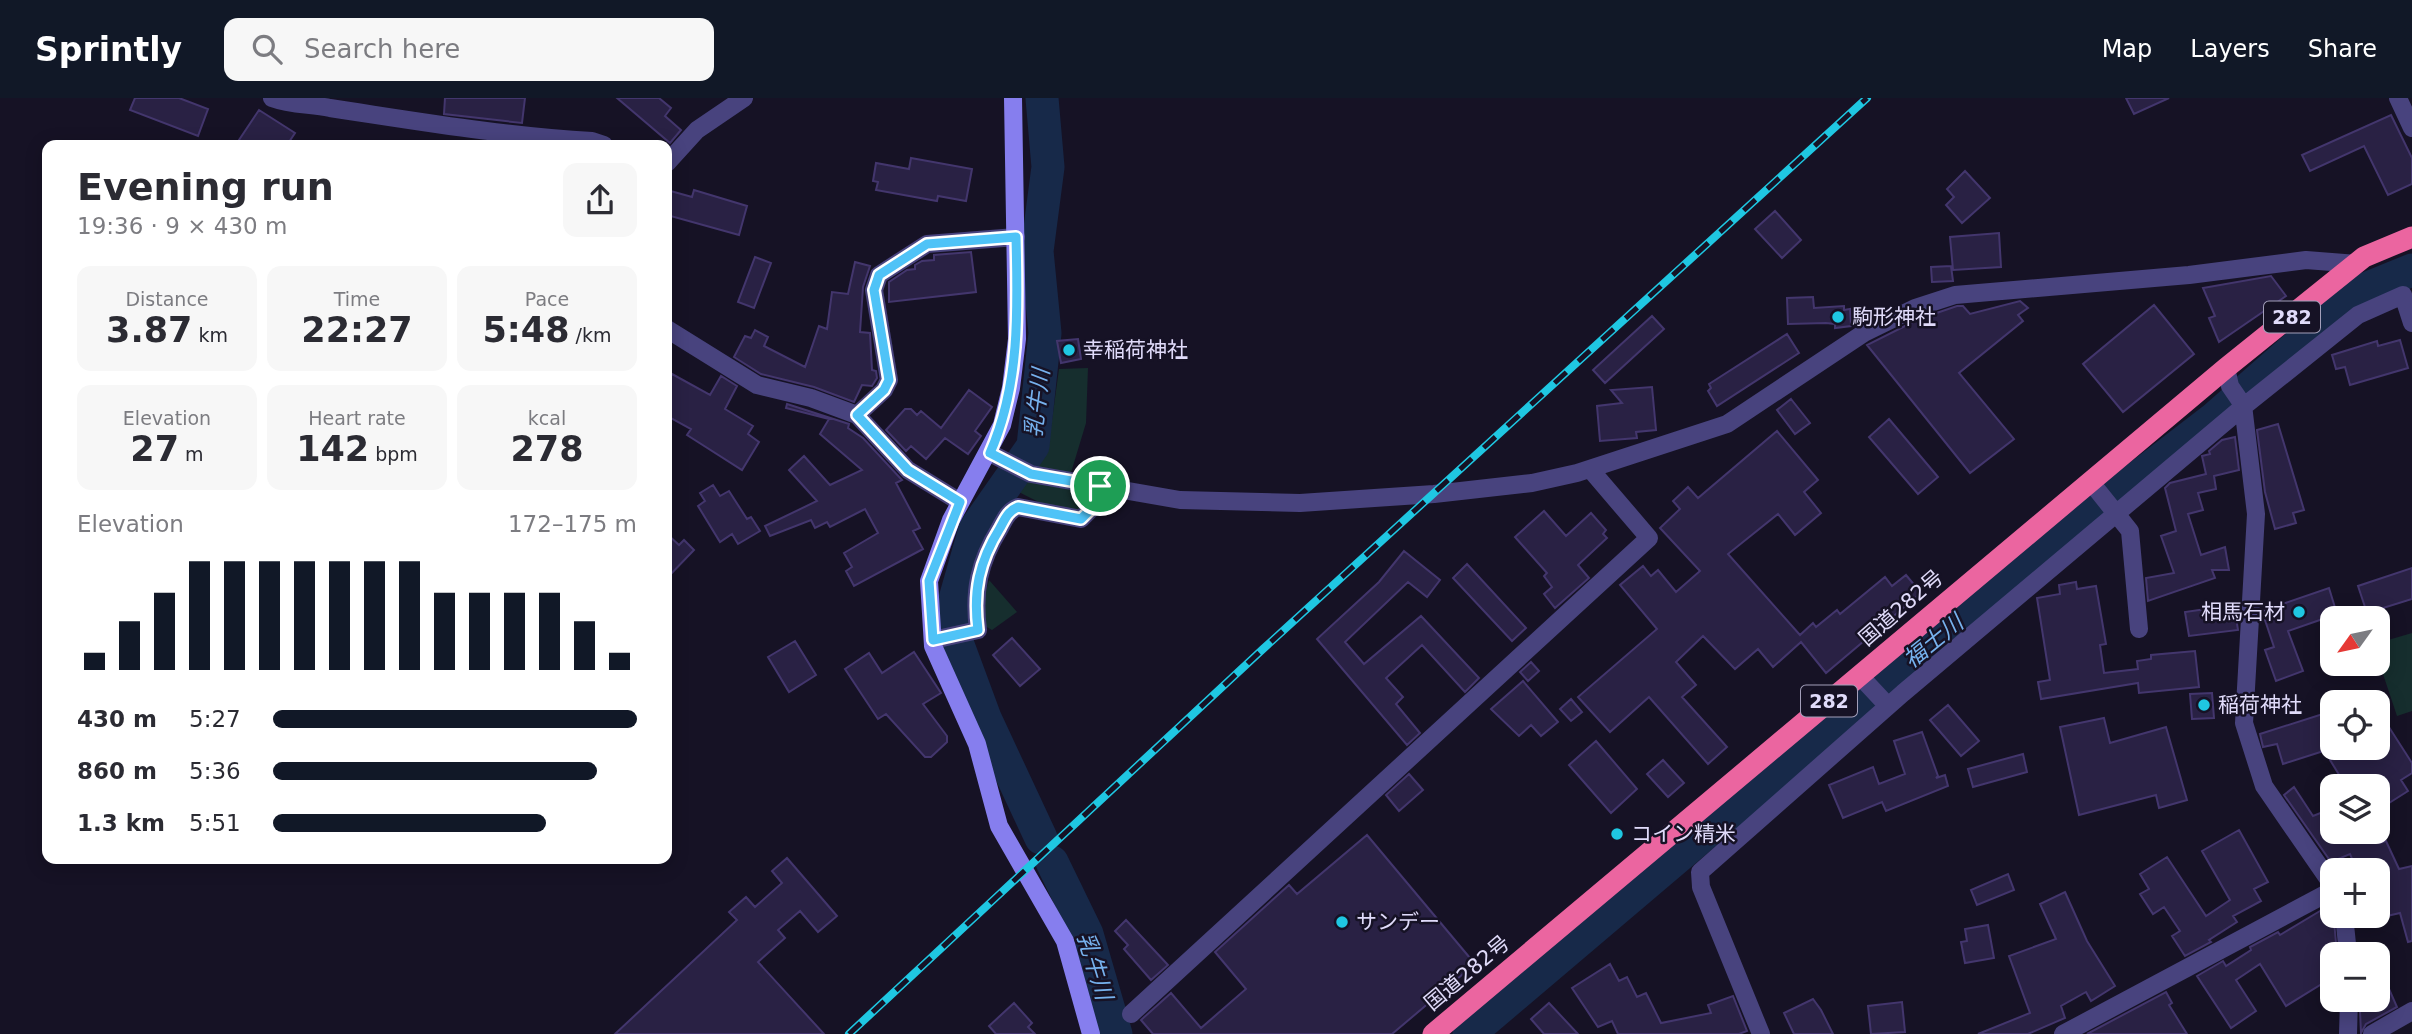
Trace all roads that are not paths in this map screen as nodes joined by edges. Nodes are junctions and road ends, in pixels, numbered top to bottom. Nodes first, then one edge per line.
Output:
1 (272, 98) edge
2 (744, 98) edge
3 (1013, 98) edge
4 (2398, 98) edge
5 (2412, 128) edge
6 (500, 138) edge
7 (561, 140) edge
8 (672, 158) edge
9 (1016, 237) junction
10 (2412, 237) edge
11 (2357, 264) junction
12 (2407, 292) edge
13 (2412, 323) edge
14 (672, 332) edge
15 (2228, 377) junction
16 (2243, 406) junction
17 (857, 415) junction
18 (990, 453) junction
19 (1590, 469) junction
20 (2090, 481) junction
21 (1100, 486) junction
22 (960, 502) junction
23 (2116, 513) junction
24 (2138, 629) dead end
25 (934, 640) junction
26 (1860, 676) junction
27 (1888, 705) junction
28 (2320, 869) edge
29 (2320, 895) edge
30 (2412, 1011) edge
31 (2349, 1012) edge
32 (1131, 1014) dead end
33 (1091, 1034) edge
34 (1433, 1034) edge
35 (1761, 1034) edge
36 (2063, 1034) edge
37 (2348, 1034) edge
38 (2372, 1034) edge

1 - 6 street
2 - 8 street
3 - 9 street
4 - 5 street
6 - 7 street
9 - 17 street
9 - 18 street
10 - 11 highway, 国道282号 / 282
11 - 15 highway, 国道282号 / 282
11 - 19 street
12 - 13 street
12 - 16 street
14 - 17 street
15 - 16 street
15 - 20 highway, 国道282号 / 282
16 - 23 street
16 - 28 street
17 - 22 street
18 - 21 street
18 - 22 street
19 - 21 street
19 - 32 street
20 - 23 street
20 - 26 highway, 国道282号 / 282
21 - 25 street
22 - 25 street
23 - 24 street
23 - 27 street
25 - 33 street
26 - 27 street
26 - 34 highway, 国道282号 / 282
27 - 35 street
29 - 36 street
30 - 38 street
31 - 37 street

